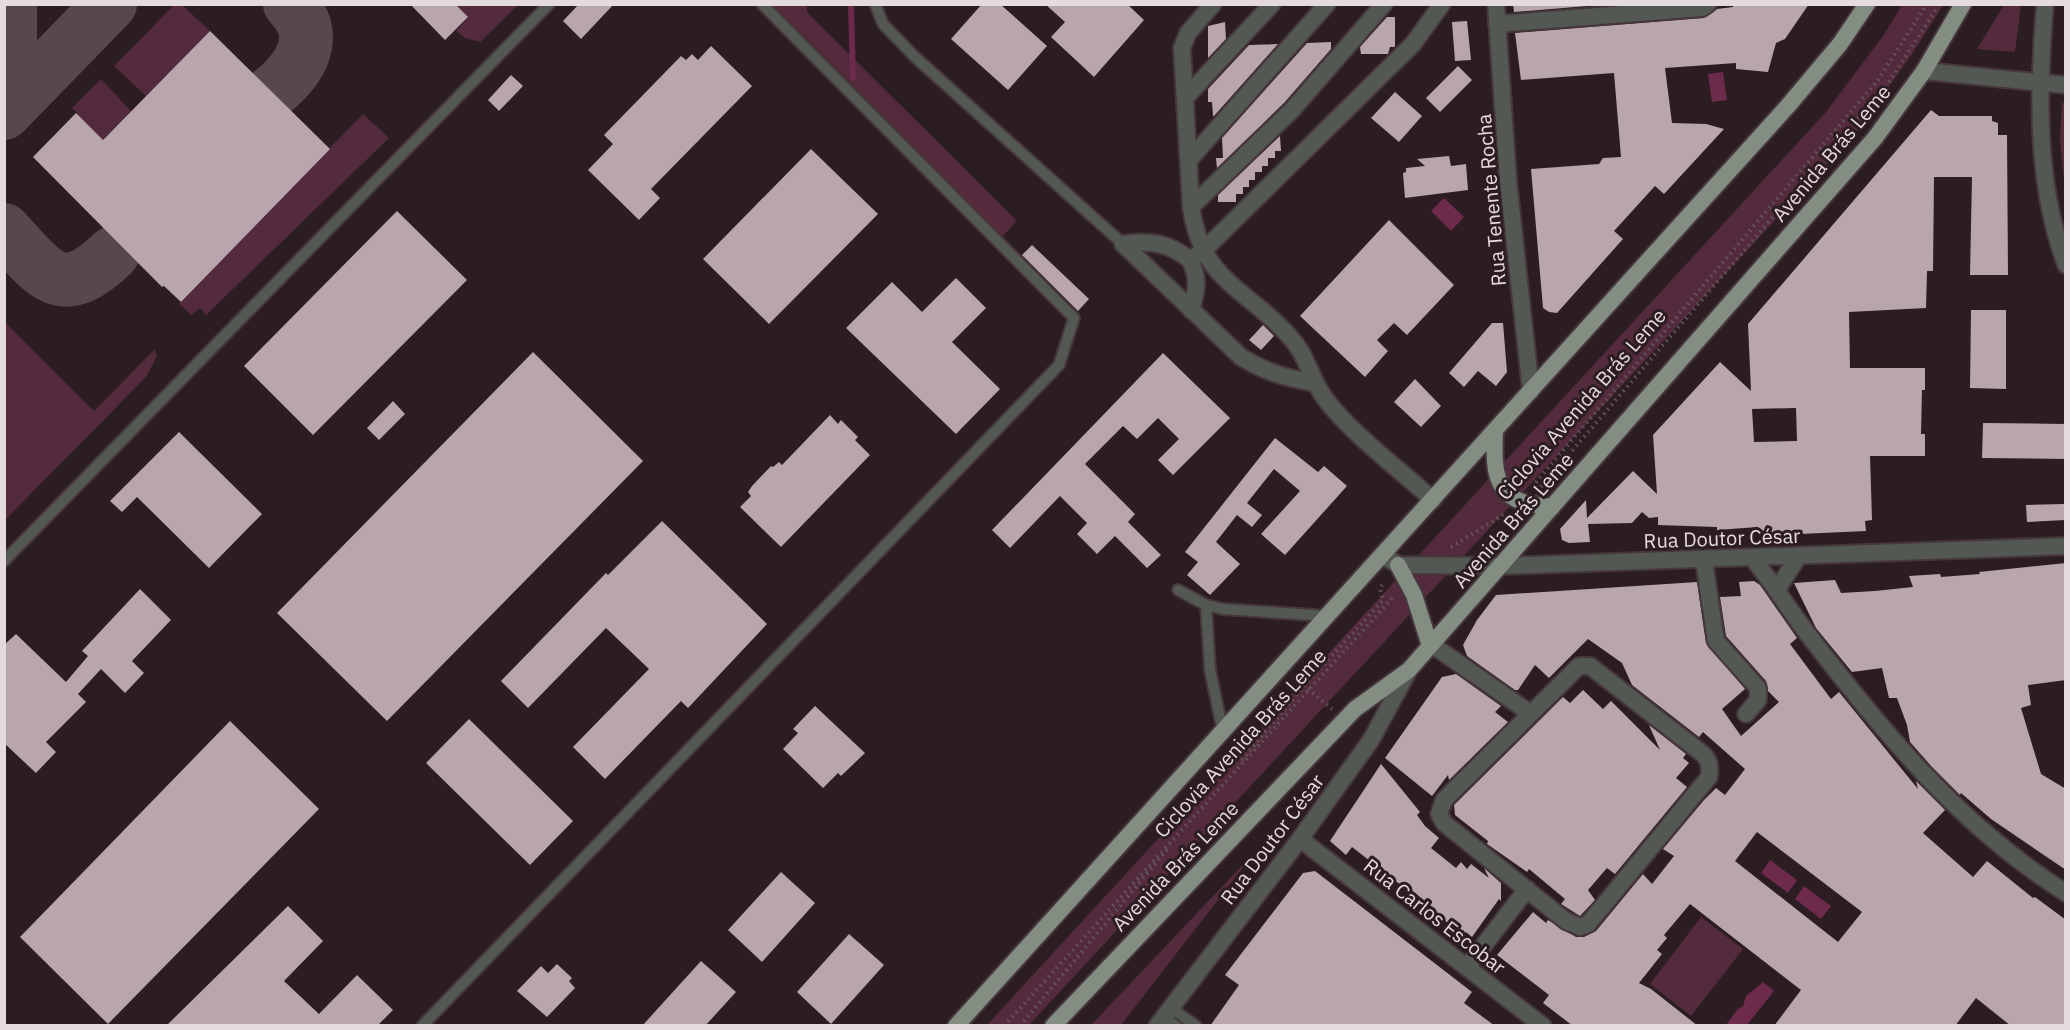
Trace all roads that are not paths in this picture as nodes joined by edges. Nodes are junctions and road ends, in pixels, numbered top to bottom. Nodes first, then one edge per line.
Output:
1 (549, 4) edge
2 (762, 4) edge
3 (875, 4) edge
4 (1213, 4) edge
5 (1272, 4) edge
6 (1327, 4) edge
7 (1383, 4) edge
8 (1442, 4) edge
9 (1496, 4) edge
10 (1708, 4) edge
11 (1867, 4) edge
12 (1963, 4) edge
13 (2045, 4) edge
14 (1497, 24) junction
15 (1924, 71) junction
16 (2038, 81) junction
17 (2066, 85) edge
18 (1186, 97) junction
19 (1190, 159) junction
20 (1191, 207) junction
21 (1123, 244) junction
22 (1196, 256) junction
23 (2066, 265) edge
24 (1191, 310) junction
25 (1315, 384) junction
26 (1531, 392) junction
27 (1495, 432) junction
28 (1433, 500) junction
29 (1552, 507) junction
30 (2066, 546) edge
31 (1798, 557) junction
32 (1753, 559) junction
33 (4, 561) edge
34 (1392, 561) junction
35 (1704, 561) junction
36 (1500, 566) junction
37 (1778, 588) junction
38 (1178, 590) dead end
39 (1206, 605) junction
40 (1328, 616) junction
41 (1431, 645) junction
42 (1409, 670) junction
43 (1530, 713) junction
44 (1746, 714) dead end
45 (1223, 732) junction
46 (1300, 839) junction
47 (1527, 889) junction
48 (2066, 893) edge
49 (1467, 967) junction
50 (1167, 1019) edge
51 (422, 1026) edge
52 (956, 1026) edge
53 (1053, 1026) edge
54 (1196, 1026) edge
55 (1543, 1026) edge

1 - 33 lane
2 - 51 lane
3 - 21 lane
4 - 18 street
5 - 18 street
6 - 19 street
7 - 20 street
8 - 22 street
9 - 14 street, Rua Tenente Rocha
10 - 14 street
11 - 26 main road
12 - 15 main road, Avenida Brás Leme
13 - 16 street
14 - 26 street, Rua Tenente Rocha
15 - 16 street
15 - 29 main road, Avenida Brás Leme
16 - 17 street
16 - 23 street
18 - 19 street
19 - 20 street
20 - 22 street
21 - 22 street
21 - 24 street
22 - 24 street
22 - 25 street
24 - 25 street
25 - 28 street
26 - 27 main road
27 - 28 main road
27 - 29 main road
28 - 34 main road
29 - 36 main road, Avenida Brás Leme
30 - 31 street, Rua Doutor César
31 - 32 street, Rua Doutor César
31 - 37 street
32 - 35 street, Rua Doutor César
32 - 37 street
34 - 36 street, Rua Doutor César
34 - 40 main road
34 - 41 main road
35 - 36 street, Rua Doutor César
35 - 44 street
36 - 41 main road, Avenida Brás Leme
37 - 48 street
38 - 39 lane
39 - 40 lane
39 - 45 lane
40 - 45 main road
41 - 42 main road, Avenida Brás Leme
41 - 43 street
42 - 46 street, Rua Doutor César
42 - 53 main road, Avenida Brás Leme
43 - 47 street
43 - 47 street
45 - 52 main road
46 - 49 street, Rua Carlos Escobar
46 - 50 street, Rua Doutor César
47 - 49 street
49 - 55 street, Rua Carlos Escobar
50 - 54 lane

